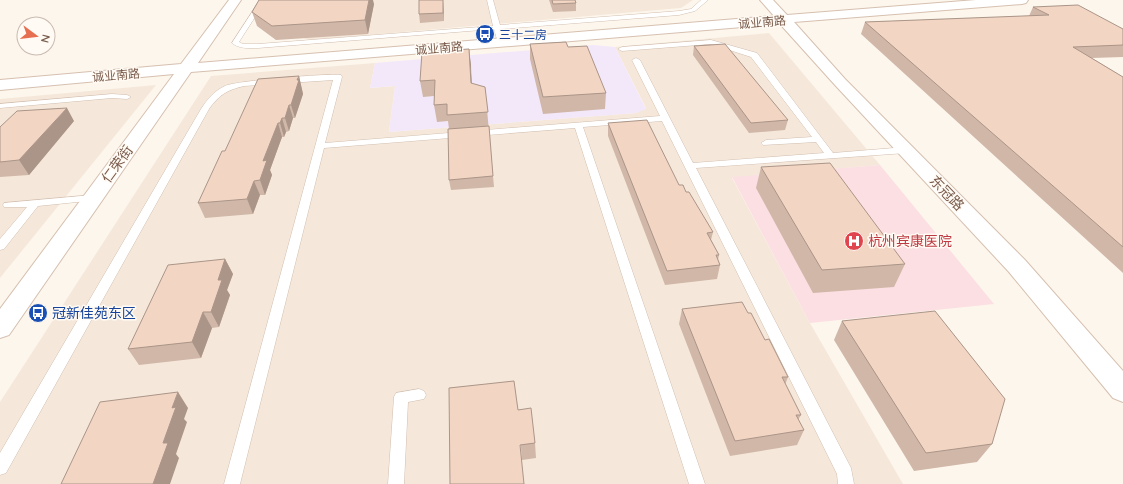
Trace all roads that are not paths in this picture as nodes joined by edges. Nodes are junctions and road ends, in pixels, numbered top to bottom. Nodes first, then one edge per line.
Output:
1 (235, 0) edge
2 (263, 0) edge
3 (490, 0) edge
4 (706, 0) edge
5 (766, 0) edge
6 (1022, 0) edge
7 (785, 20) junction
8 (496, 27) junction
9 (501, 43) junction
10 (622, 49) dead end
11 (636, 60) dead end
12 (186, 68) junction
13 (2, 86) edge
14 (241, 92) dead end
15 (218, 93) junction
16 (127, 97) dead end
17 (0, 106) edge
18 (665, 118) junction
19 (578, 125) junction
20 (818, 140) junction
21 (766, 143) dead end
22 (319, 146) junction
23 (906, 150) junction
24 (831, 156) junction
25 (689, 166) junction
26 (93, 198) junction
27 (36, 202) junction
28 (8, 205) dead end
29 (0, 246) edge
30 (0, 328) edge
31 (1123, 390) edge
32 (419, 395) dead end
33 (0, 468) edge
34 (232, 484) edge
35 (396, 484) edge
36 (697, 484) edge
37 (846, 484) edge

1 - 12 street, 仁荣街
2 - 8 lane
3 - 8 lane
4 - 8 lane
5 - 7 street, 东冠路
6 - 7 street, 诚业南路
7 - 9 street, 诚业南路
7 - 23 street, 东冠路
8 - 9 lane
9 - 12 street, 诚业南路
10 - 20 lane
11 - 18 lane
12 - 13 street, 诚业南路
12 - 26 street, 仁荣街
14 - 15 lane
15 - 22 lane
15 - 33 lane
16 - 17 lane
18 - 19 lane
18 - 25 lane
19 - 22 lane
19 - 36 lane
20 - 21 lane
20 - 24 lane
22 - 34 lane
23 - 24 lane
23 - 31 street, 东冠路
24 - 25 lane
25 - 37 lane
26 - 27 lane
26 - 30 street, 仁荣街
27 - 28 lane
27 - 29 lane
32 - 35 lane

